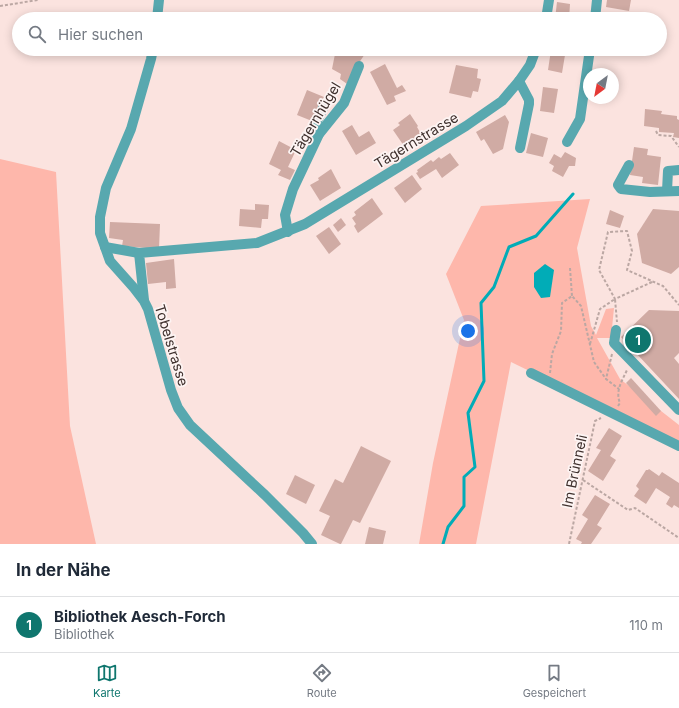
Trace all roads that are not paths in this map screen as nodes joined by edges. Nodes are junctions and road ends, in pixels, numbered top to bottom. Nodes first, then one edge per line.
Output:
1 (159, 0) edge
2 (549, 0) edge
3 (597, 0) edge
4 (158, 12) edge
5 (547, 12) edge
6 (596, 12) edge
7 (152, 56) edge
8 (533, 56) edge
9 (589, 56) edge
10 (359, 66) dead end
11 (519, 81) junction
12 (324, 106) dead end
13 (319, 134) junction
14 (567, 142) dead end
15 (520, 148) dead end
16 (629, 165) dead end
17 (679, 170) edge
18 (667, 190) junction
19 (679, 191) edge
20 (288, 232) junction
21 (105, 247) junction
22 (139, 253) junction
23 (144, 301) junction
24 (616, 330) road end
25 (531, 374) dead end
26 (679, 410) edge
27 (679, 446) edge
28 (312, 544) edge

1 - 4 street
2 - 5 street
3 - 6 street
7 - 21 street, Tobelstrasse
8 - 11 street, Tägernstrasse
9 - 14 street
10 - 13 street, Tägernhügel
11 - 15 street
11 - 20 street, Tägernstrasse
12 - 13 street
13 - 20 street, Tägernhügel
16 - 18 street
17 - 18 street
18 - 19 street
20 - 22 street, Tägernstrasse
21 - 22 street, Tägernstrasse
21 - 23 street, Tobelstrasse
22 - 23 street
23 - 28 street, Tobelstrasse
24 - 26 street
25 - 27 street

